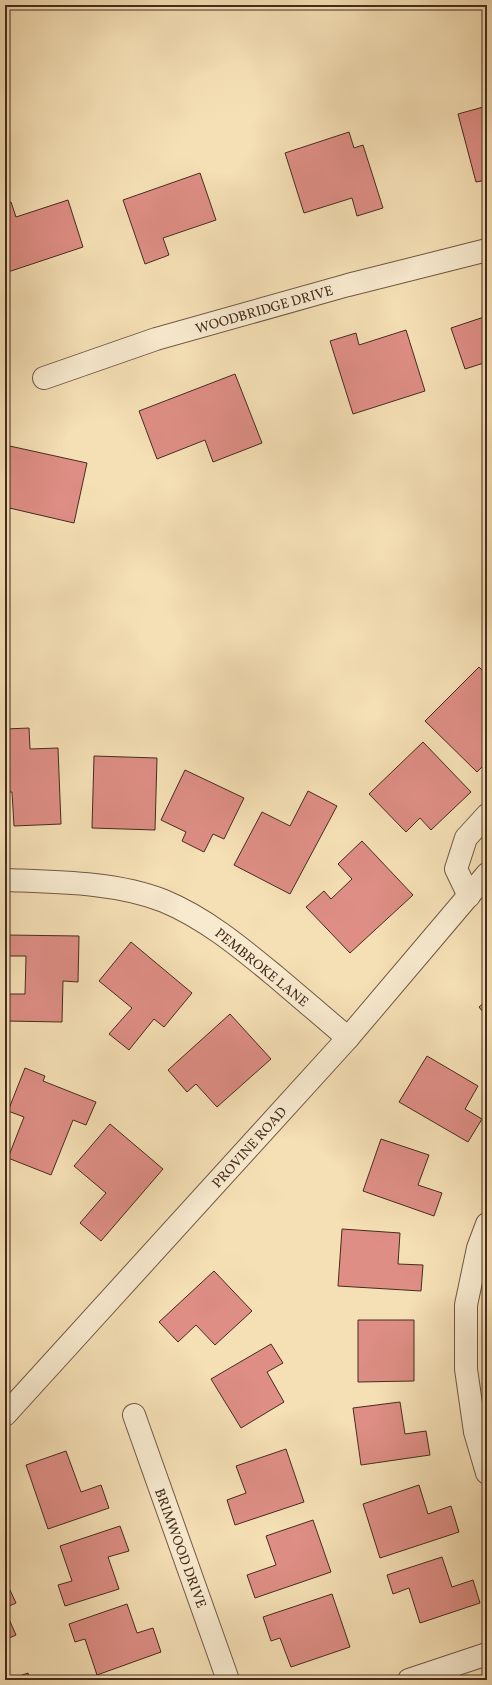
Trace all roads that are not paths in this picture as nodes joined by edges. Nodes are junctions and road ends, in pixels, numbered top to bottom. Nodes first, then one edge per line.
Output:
1 (487, 250) edge
2 (44, 378) dead end
3 (487, 815) edge
4 (487, 874) edge
5 (5, 880) edge
6 (469, 896) junction
7 (348, 1038) junction
8 (487, 1224) edge
9 (5, 1415) edge
10 (134, 1415) dead end
11 (487, 1473) edge
12 (487, 1654) edge
13 (228, 1680) edge
14 (409, 1680) edge

1 - 2 street, WOODBRIDGE DRIVE
3 - 6 street
4 - 6 street, PROVINE ROAD
5 - 7 street, PEMBROKE LANE
6 - 7 street, PROVINE ROAD
7 - 9 street, PROVINE ROAD
8 - 11 street
10 - 13 street, BRIMWOOD DRIVE
12 - 14 street

